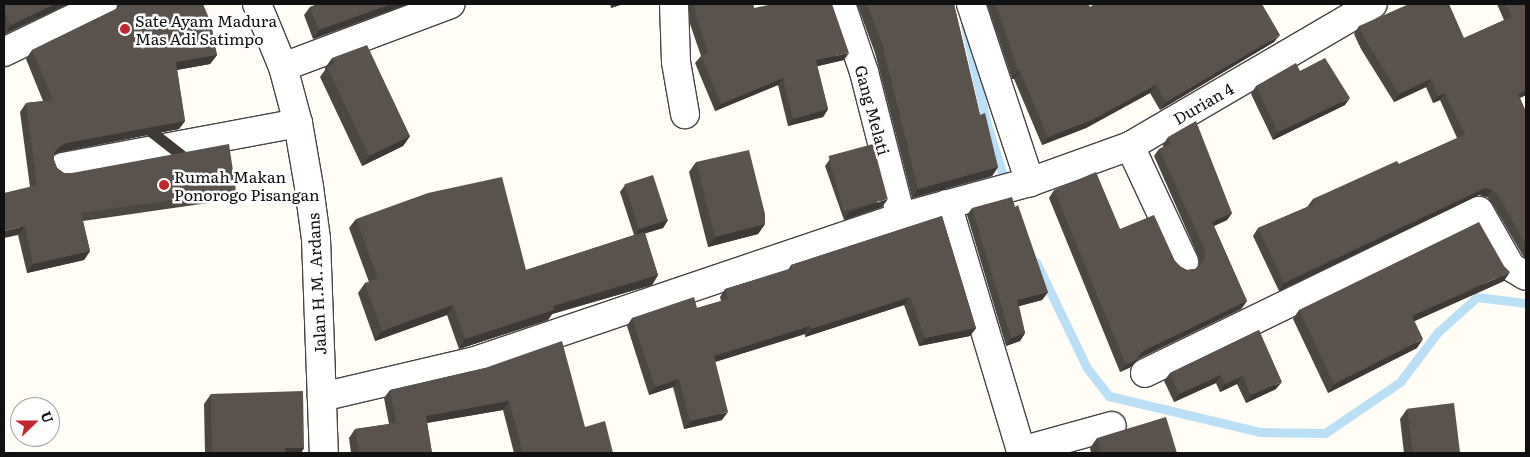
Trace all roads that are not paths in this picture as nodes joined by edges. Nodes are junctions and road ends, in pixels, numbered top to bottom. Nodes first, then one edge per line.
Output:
1 (103, 4) edge
2 (258, 4) edge
3 (451, 4) edge
4 (674, 4) edge
5 (842, 4) edge
6 (970, 4) edge
7 (1373, 4) edge
8 (4, 52) edge
9 (283, 67) junction
10 (685, 114) dead end
11 (298, 123) junction
12 (1130, 146) junction
13 (63, 167) dead end
14 (1027, 183) junction
15 (947, 204) junction
16 (901, 217) junction
17 (1184, 262) dead end
18 (1526, 276) edge
19 (1145, 373) dead end
20 (322, 397) junction
21 (1112, 426) dead end
22 (1018, 452) edge
23 (324, 453) edge

1 - 8 street
2 - 9 street, Jalan H.M. Ardans
3 - 9 street
4 - 10 street
5 - 16 street, Gang Melati
6 - 14 street
7 - 12 street, Durian 4
9 - 11 street, Jalan H.M. Ardans
11 - 13 street
11 - 20 street, Jalan H.M. Ardans
12 - 14 street, Durian 4
12 - 17 street
14 - 15 street, Durian 4
15 - 16 street, Durian 4
15 - 22 street
16 - 20 street, Durian 4
18 - 19 street
20 - 23 street, Jalan H.M. Ardans
21 - 22 street

